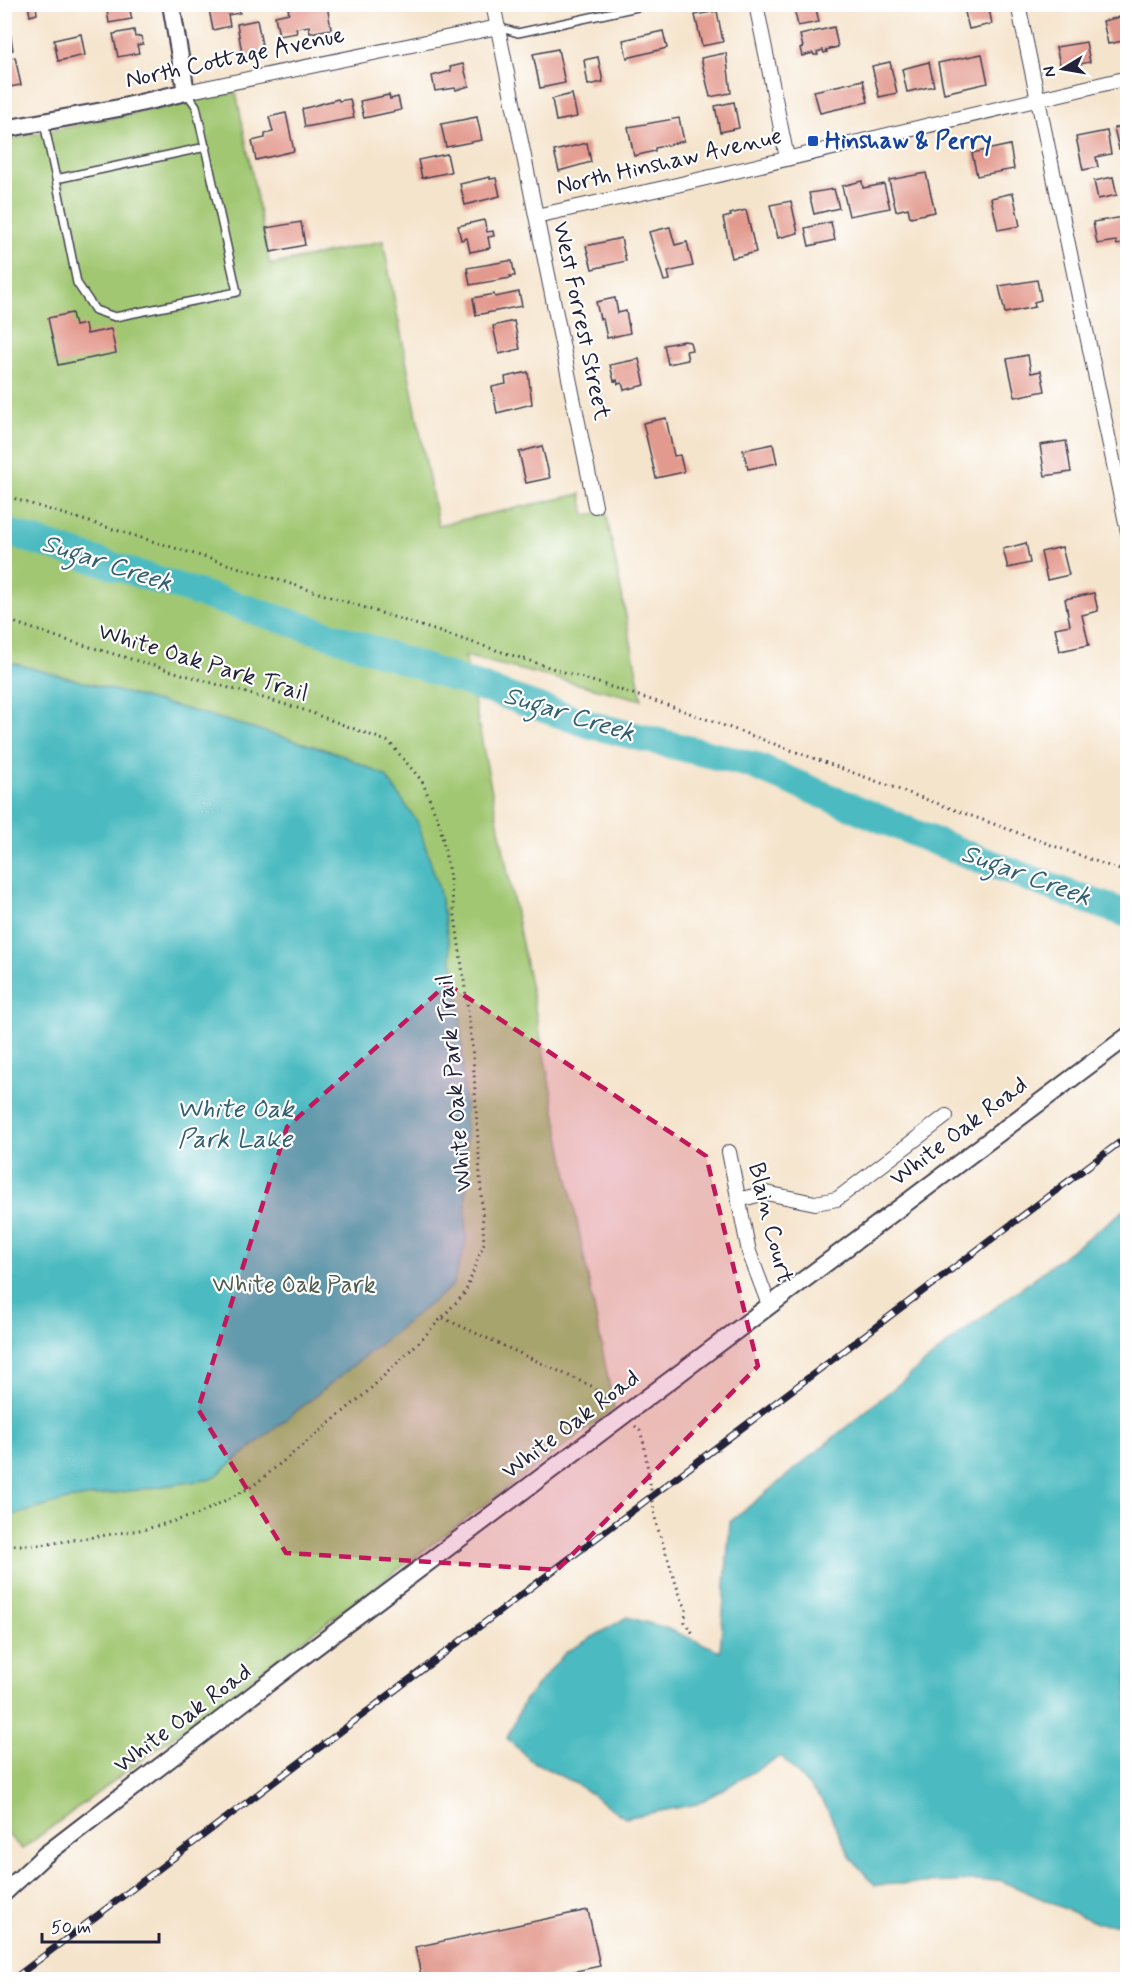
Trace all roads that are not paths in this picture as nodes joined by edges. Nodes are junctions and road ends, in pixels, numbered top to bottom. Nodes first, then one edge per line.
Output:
1 (171, 4) edge
2 (493, 4) edge
3 (651, 4) edge
4 (756, 4) edge
5 (1018, 4) edge
6 (498, 27) junction
7 (1128, 78) edge
8 (186, 92) junction
9 (1037, 98) junction
10 (44, 122) junction
11 (4, 129) edge
12 (206, 147) junction
13 (787, 158) junction
14 (56, 179) junction
15 (536, 216) junction
16 (595, 506) dead end
17 (1128, 532) edge
18 (1128, 1036) edge
19 (946, 1116) dead end
20 (729, 1152) dead end
21 (738, 1200) junction
22 (769, 1305) junction
23 (45, 1855) junction
24 (4, 1878) edge
25 (4, 1893) edge

1 - 8 street
2 - 6 street, West Forrest Street
3 - 6 lane, North Cottage Avenue
4 - 13 street
5 - 9 street
6 - 8 street, North Cottage Avenue
6 - 15 street, West Forrest Street
7 - 9 street, North Hinshaw Avenue
8 - 10 street, North Cottage Avenue
8 - 12 lane
9 - 13 street, North Hinshaw Avenue
9 - 17 street
10 - 11 street, North Cottage Avenue
10 - 14 lane
12 - 14 lane
12 - 14 lane
13 - 15 street, North Hinshaw Avenue
15 - 16 street, West Forrest Street
18 - 22 street, White Oak Road
19 - 21 street
20 - 21 street, Blain Court
21 - 22 street, Blain Court
22 - 23 street, White Oak Road
23 - 24 street, White Oak Road
23 - 25 street, White Oak Road

